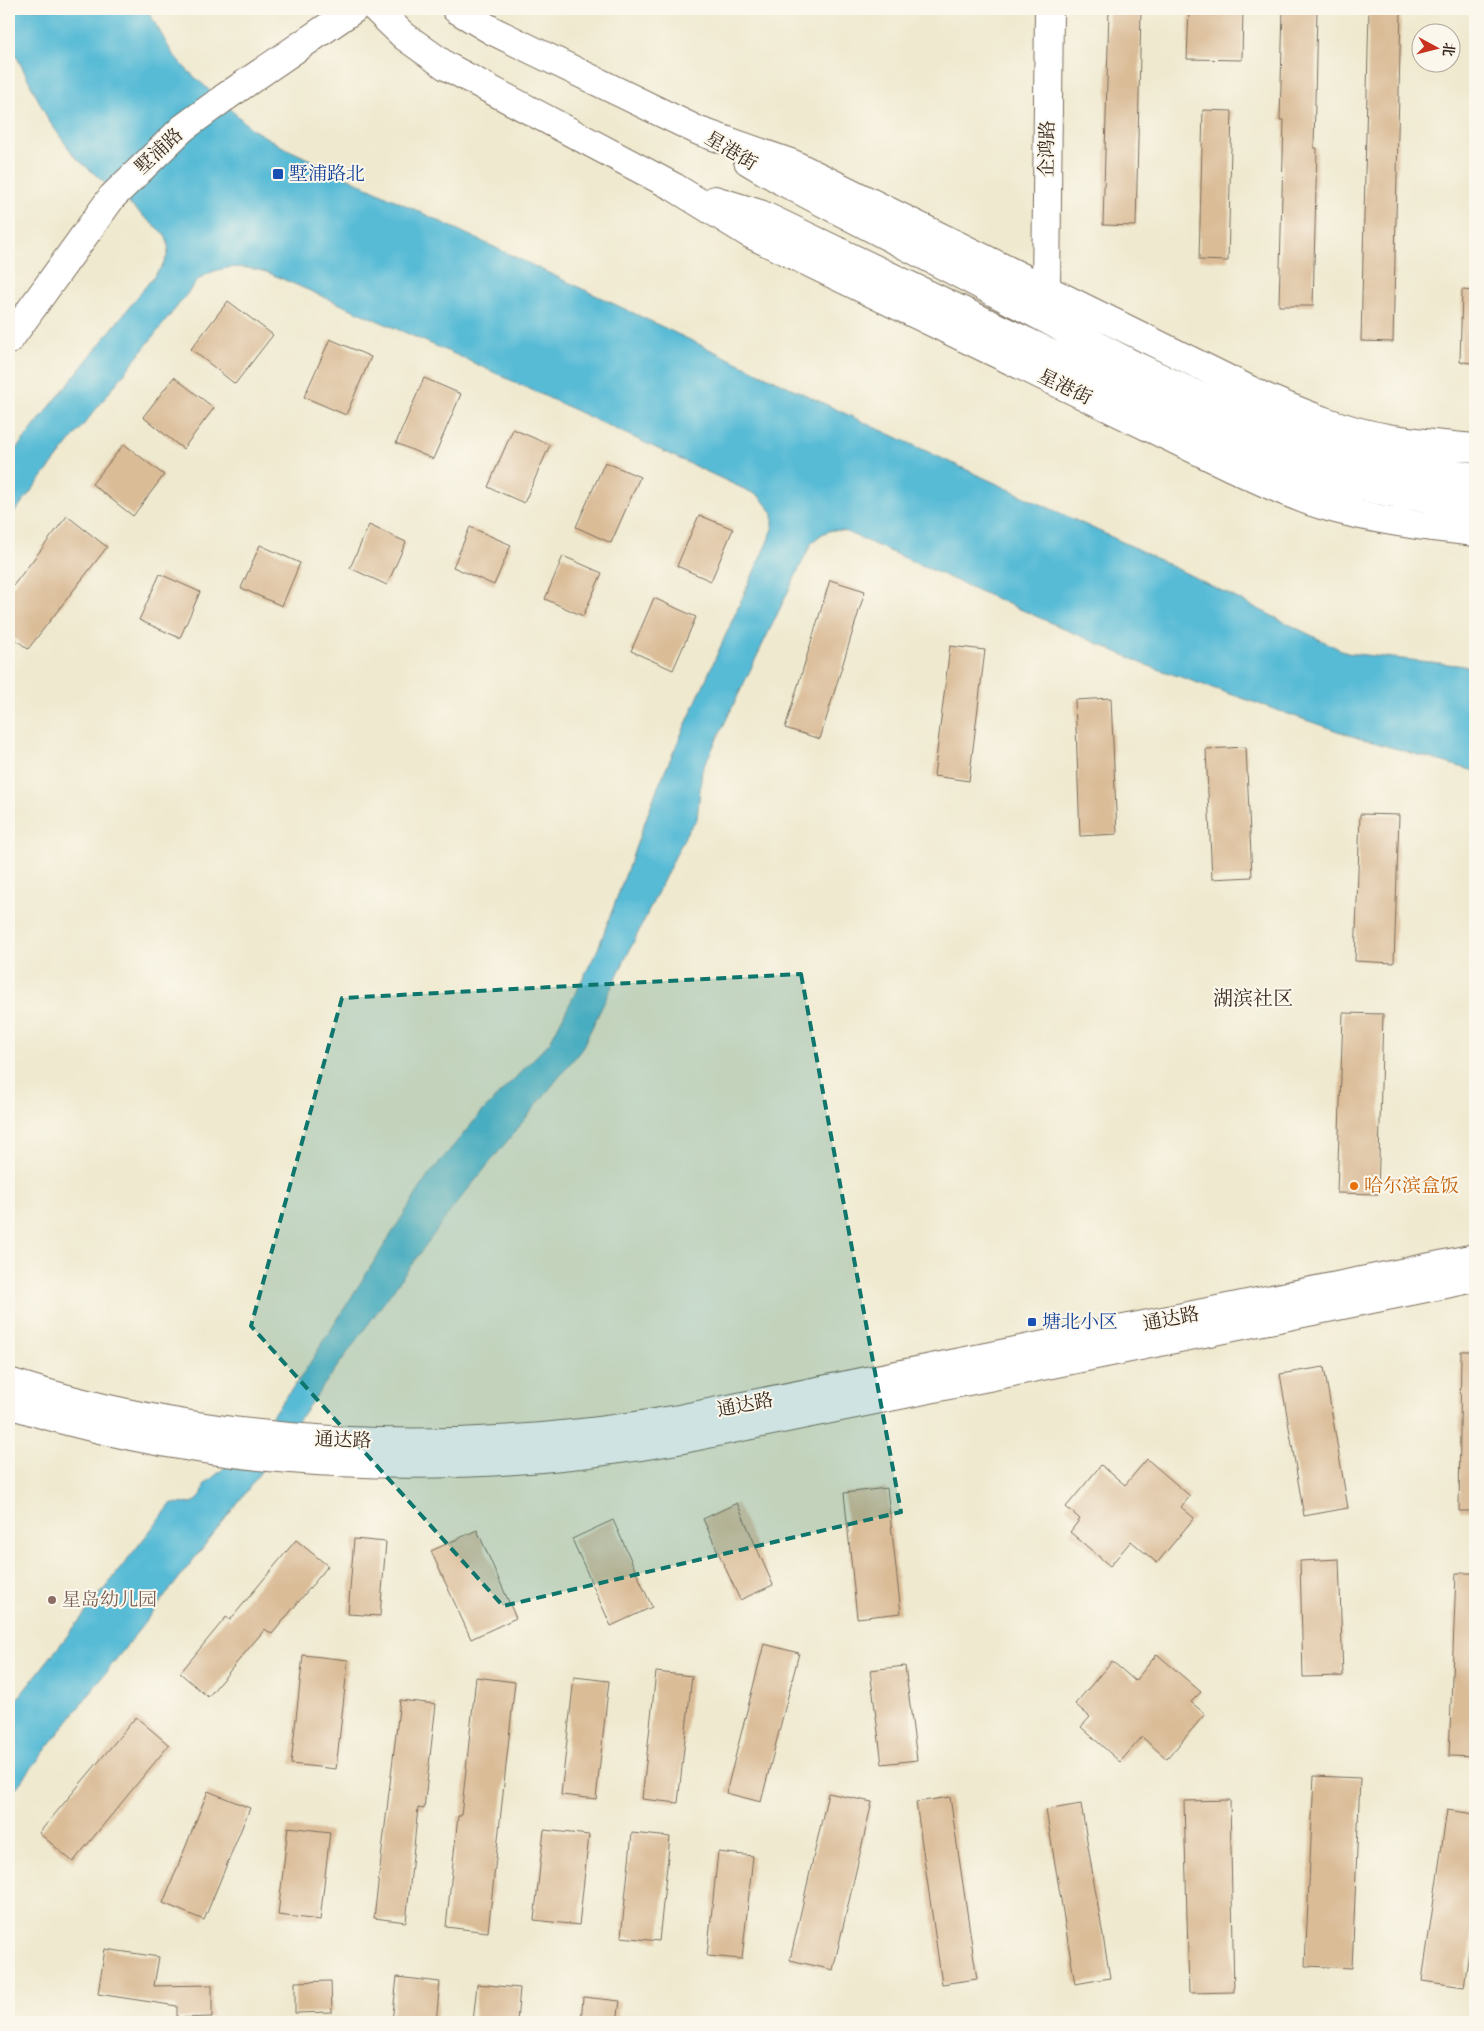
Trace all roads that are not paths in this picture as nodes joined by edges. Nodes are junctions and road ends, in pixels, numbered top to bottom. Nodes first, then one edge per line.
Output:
1 (354, 9) edge
2 (376, 9) edge
3 (456, 9) edge
4 (1049, 9) edge
5 (699, 131) junction
6 (674, 187) junction
7 (1046, 290) junction
8 (9, 340) edge
9 (1475, 448) edge
10 (1475, 477) edge
11 (1475, 504) edge
12 (1475, 532) edge
13 (1475, 1258) edge
14 (1475, 1278) edge
15 (9, 1382) edge
16 (9, 1404) edge
17 (247, 1443) junction
18 (285, 1448) junction

1 - 8 main road, 墅浦路, bridge
2 - 6 main road, 星港街
3 - 5 main road, 星港街
4 - 7 main road, 企鸿路
5 - 7 main road, 星港街
5 - 10 main road, 星港街
6 - 11 main road, 星港街
6 - 12 main road, 星港街
7 - 9 main road, 星港街
13 - 18 main road, 通达路
14 - 18 main road, 通达路
15 - 17 main road, 通达路
16 - 17 main road, 通达路
17 - 18 main road, 通达路

